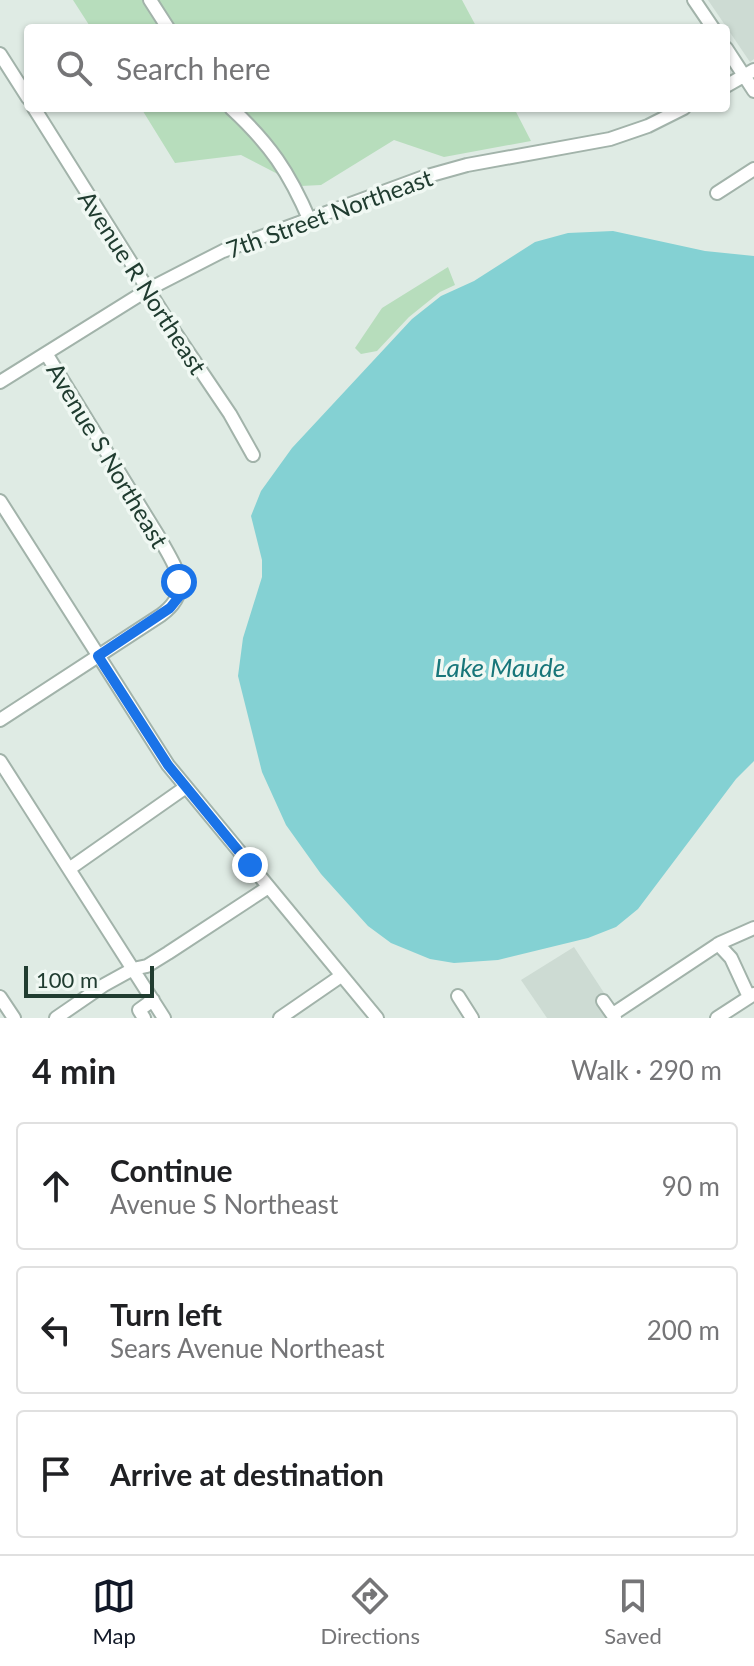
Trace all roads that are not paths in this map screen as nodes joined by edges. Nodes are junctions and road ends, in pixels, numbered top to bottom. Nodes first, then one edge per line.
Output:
1 (150, 0) edge
2 (694, 0) edge
3 (165, 24) edge
4 (710, 24) edge
5 (730, 52) edge
6 (0, 54) edge
7 (749, 73) edge
8 (730, 84) edge
9 (754, 91) edge
10 (24, 92) edge
11 (37, 112) edge
12 (235, 112) edge
13 (676, 112) edge
14 (754, 169) edge
15 (717, 193) dead end
16 (310, 221) junction
17 (149, 289) junction
18 (47, 355) junction
19 (0, 382) edge
20 (253, 455) dead end
21 (0, 501) edge
22 (98, 656) junction
23 (0, 720) edge
24 (1, 767) edge
25 (186, 787) junction
26 (69, 869) junction
27 (267, 888) junction
28 (754, 928) edge
29 (718, 944) junction
30 (133, 969) junction
31 (341, 976) junction
32 (752, 995) edge
33 (458, 996) dead end
34 (0, 997) edge
35 (153, 1000) junction
36 (603, 1001) dead end
37 (614, 1016) edge
38 (14, 1018) edge
39 (56, 1018) edge
40 (144, 1018) edge
41 (164, 1018) edge
42 (280, 1018) edge
43 (377, 1018) edge
44 (472, 1018) edge
45 (717, 1018) edge

1 - 3 street
2 - 4 street
5 - 7 street
6 - 10 street
7 - 8 street
7 - 9 street
11 - 17 street, Avenue R Northeast
12 - 16 street
13 - 16 street, 7th Street Northeast
14 - 15 street
16 - 17 street, 7th Street Northeast
17 - 18 street, 7th Street Northeast
17 - 20 street, Avenue R Northeast
18 - 19 street, 7th Street Northeast
18 - 22 street, Avenue S Northeast
21 - 22 street
22 - 23 street, Avenue S Northeast
22 - 25 street
24 - 26 street
25 - 26 street
25 - 27 street
26 - 30 street
27 - 30 street
27 - 31 street
28 - 29 street
29 - 32 street
29 - 37 street
30 - 35 street
30 - 39 street
31 - 42 street
31 - 43 street
32 - 45 street
33 - 44 street
34 - 38 street
35 - 40 street
35 - 41 street
36 - 37 street

